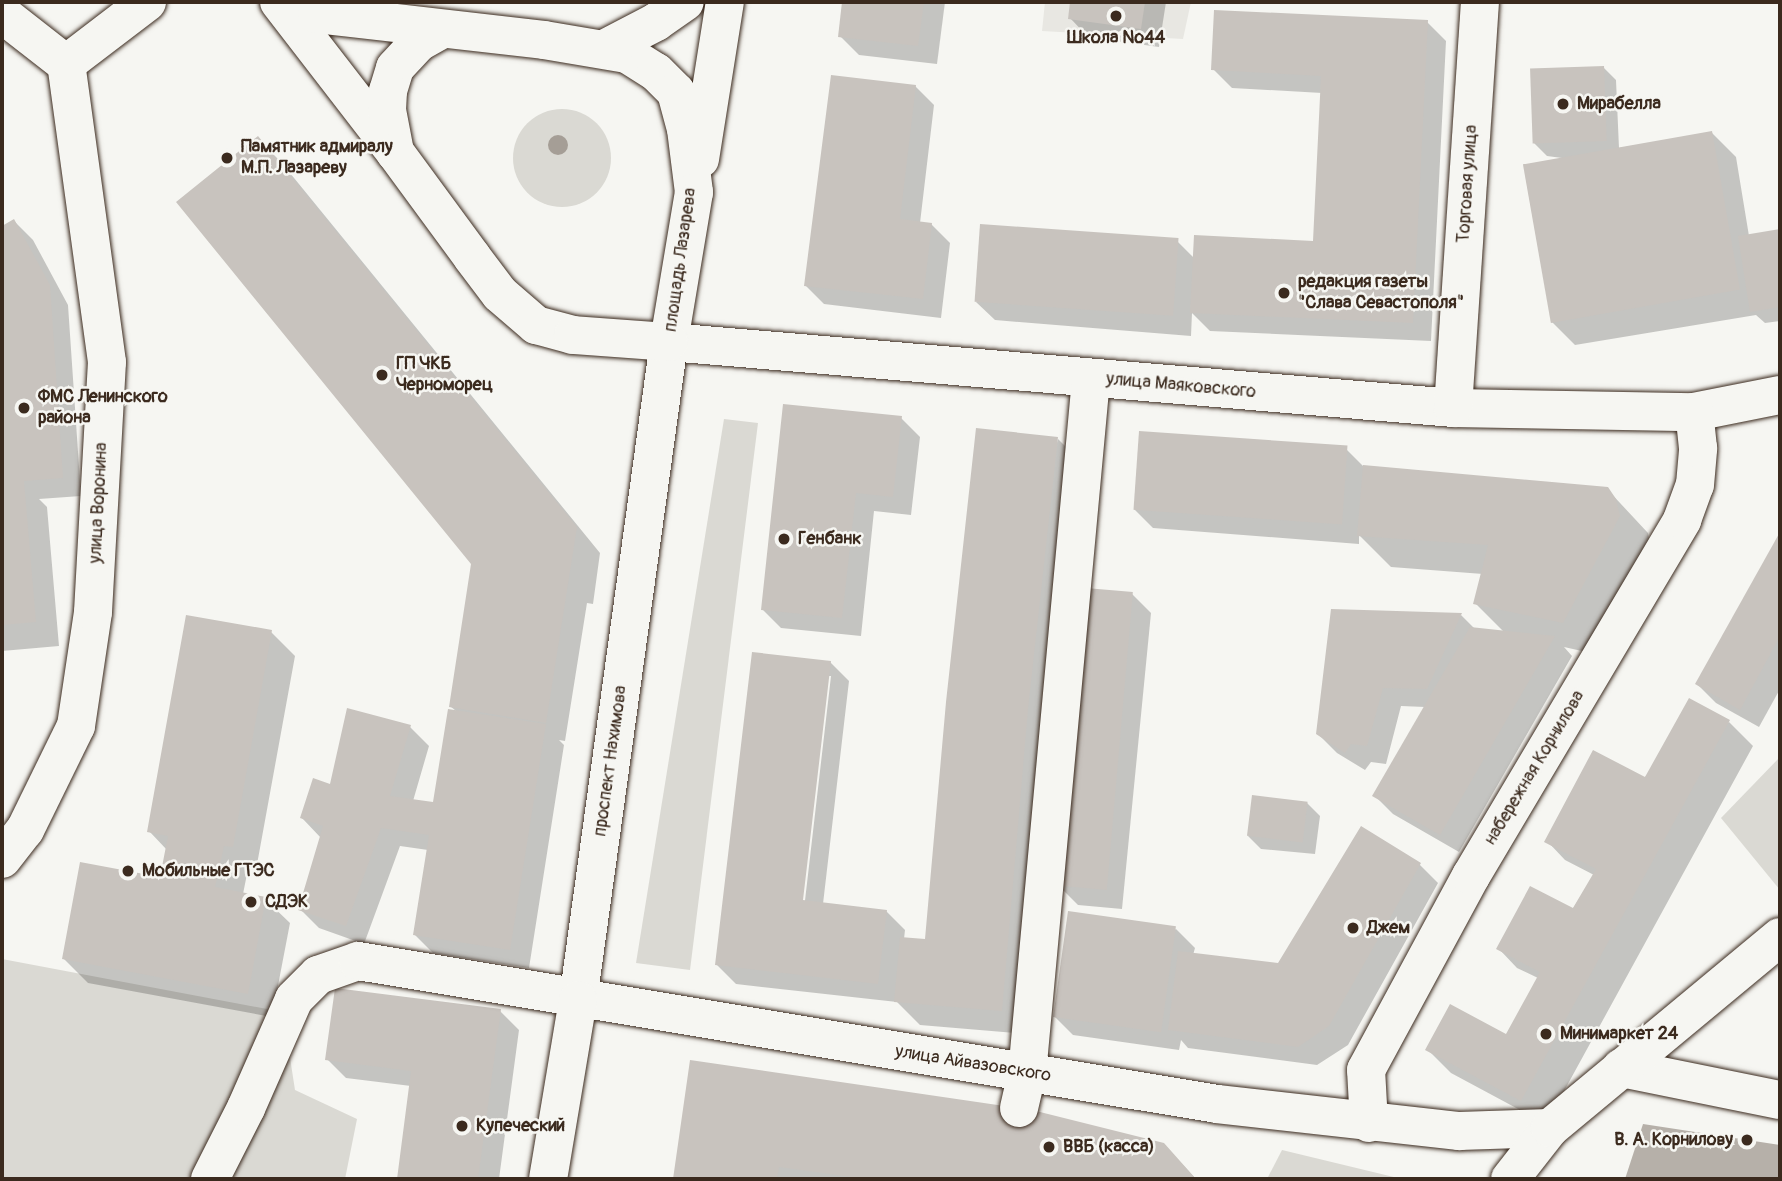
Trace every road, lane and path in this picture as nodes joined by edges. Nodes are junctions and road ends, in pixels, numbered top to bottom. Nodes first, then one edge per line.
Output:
1 (147, 2) edge
2 (279, 2) edge
3 (291, 2) edge
4 (685, 2) edge
5 (725, 2) edge
6 (1480, 2) edge
7 (2, 14) edge
8 (441, 30) junction
9 (604, 49) junction
10 (66, 64) junction
11 (395, 152) junction
12 (694, 192) junction
13 (669, 342) junction
14 (1091, 379) junction
15 (1780, 395) edge
16 (1453, 408) junction
17 (1694, 412) junction
18 (2, 859) edge
19 (1780, 937) edge
20 (578, 1000) junction
21 (1621, 1068) junction
22 (1023, 1091) junction
23 (1780, 1100) edge
24 (1369, 1123) junction
25 (1549, 1128) junction
26 (210, 1179) edge
27 (548, 1179) edge
28 (1510, 1179) edge

1 - 10 street
2 - 11 street
3 - 8 street
4 - 9 street
5 - 12 street
6 - 16 street, Торговая улица
7 - 10 street
8 - 9 street, площадь Лазарева
8 - 11 street, площадь Лазарева
9 - 12 street, площадь Лазарева
10 - 18 street, улица Воронина
11 - 13 street, площадь Лазарева
12 - 13 street, площадь Лазарева
13 - 14 street, улица Маяковского
13 - 20 street, проспект Нахимова
14 - 16 street, улица Маяковского
14 - 22 street
15 - 17 street, улица Маяковского
16 - 17 street, улица Маяковского
17 - 24 street, набережная Корнилова
19 - 21 street
20 - 22 street, улица Айвазовского
20 - 26 street, улица Айвазовского
20 - 27 street, проспект Нахимова
21 - 23 street
21 - 25 street
22 - 24 street, улица Айвазовского
24 - 25 street, улица Айвазовского
25 - 28 street

